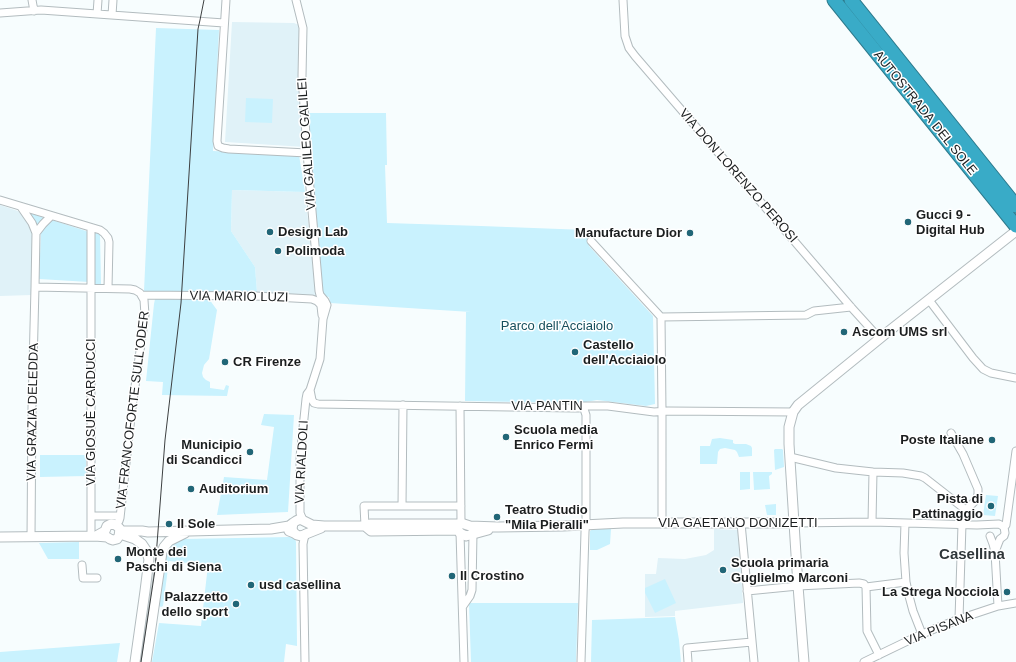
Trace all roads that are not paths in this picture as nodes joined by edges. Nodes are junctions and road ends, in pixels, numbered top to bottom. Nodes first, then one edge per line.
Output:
1 (32, 0) edge
2 (98, 0) edge
3 (113, 0) edge
4 (226, 0) edge
5 (296, 0) edge
6 (623, 0) edge
7 (834, 0) edge
8 (851, 0) edge
9 (38, 11) junction
10 (0, 13) edge
11 (97, 14) junction
12 (112, 15) junction
13 (224, 23) junction
14 (307, 153) junction
15 (0, 200) edge
16 (1016, 206) edge
17 (21, 207) junction
18 (51, 216) junction
19 (1016, 226) edge
20 (91, 228) junction
21 (1016, 231) edge
22 (36, 233) junction
23 (591, 241) dead end
24 (35, 287) junction
25 (91, 288) junction
26 (108, 288) junction
27 (142, 295) junction
28 (929, 300) junction
29 (851, 307) junction
30 (661, 317) junction
31 (323, 319) junction
32 (880, 339) junction
33 (1016, 378) edge
34 (310, 390) junction
35 (305, 403) joint
36 (403, 405) junction
37 (460, 406) junction
38 (583, 406) junction
39 (662, 411) junction
40 (793, 412) junction
41 (951, 433) dead end
42 (1016, 451) edge
43 (790, 457) junction
44 (873, 472) junction
45 (402, 506) junction
46 (460, 506) junction
47 (966, 510) junction
48 (91, 516) junction
49 (305, 521) junction
50 (872, 522) junction
51 (662, 523) junction
52 (741, 523) junction
53 (794, 523) junction
54 (905, 523) junction
55 (963, 524) junction
56 (994, 524) junction
57 (977, 525) junction
58 (324, 526) junction
59 (364, 526) junction
60 (586, 526) junction
61 (1005, 526) junction
62 (459, 527) junction
63 (294, 528) junction
64 (120, 529) junction
65 (472, 530) junction
66 (189, 531) junction
67 (306, 533) junction
68 (106, 534) junction
69 (989, 534) junction
70 (93, 536) junction
71 (0, 537) edge
72 (31, 537) junction
73 (1000, 539) junction
74 (995, 552) junction
75 (82, 565) dead end
76 (97, 578) dead end
77 (906, 582) junction
78 (798, 586) junction
79 (866, 586) junction
80 (747, 591) junction
81 (461, 594) junction
82 (467, 599) junction
83 (1016, 603) edge
84 (463, 606) junction
85 (998, 606) junction
86 (959, 619) junction
87 (922, 634) junction
88 (752, 642) junction
89 (878, 655) junction
90 (134, 662) edge
91 (146, 662) edge
92 (305, 662) edge
93 (464, 662) edge
94 (581, 662) edge
95 (688, 662) edge
96 (754, 662) edge
97 (804, 662) edge
98 (864, 662) edge

1 - 9 street
2 - 11 street
3 - 12 street
4 - 13 street
5 - 14 street, VIA GALILEO GALILEI
6 - 29 street, VIA DON LORENZO PEROSI
7 - 19 highway, AUTOSTRADA DEL SOLE
8 - 16 highway, AUTOSTRADA DEL SOLE
9 - 10 street
9 - 11 street
11 - 12 street
12 - 13 street
13 - 14 street
14 - 31 street, VIA GALILEO GALILEI
15 - 17 street
17 - 18 street
17 - 22 street
18 - 20 street
18 - 22 street
20 - 25 street, VIA GIOSUÈ CARDUCCI
20 - 26 street
21 - 28 street
22 - 24 street, VIA GRAZIA DELEDDA
23 - 30 street
24 - 25 street, VIA MARIO LUZI
24 - 72 street, VIA GRAZIA DELEDDA
25 - 26 street, VIA MARIO LUZI
25 - 48 street, VIA GIOSUÈ CARDUCCI
26 - 27 street, VIA MARIO LUZI
27 - 31 street, VIA MARIO LUZI
27 - 64 street, VIA FRANCOFORTE SULL'ODER
28 - 32 street
28 - 33 street
29 - 30 street
29 - 32 street, VIA DON LORENZO PEROSI
30 - 39 street
31 - 34 street, VIA GALILEO GALILEI
32 - 40 street
34 - 35 street, VIA GALILEO GALILEI
34 - 36 street, VIA PANTIN
35 - 49 street, VIA RIALDOLI
36 - 37 street, VIA PANTIN
36 - 45 street
37 - 38 street, VIA PANTIN
37 - 46 street
38 - 39 street, VIA PANTIN
38 - 60 street
39 - 40 street, VIA PANTIN
39 - 51 street
40 - 43 street
41 - 47 street
42 - 61 street
43 - 44 street
43 - 53 street
44 - 47 street
44 - 50 street
45 - 46 street
45 - 59 street
46 - 62 street
47 - 55 street
48 - 64 street
48 - 70 street, VIA GIOSUÈ CARDUCCI
49 - 58 street, VIA GAETANO DONIZETTI
49 - 63 street, VIA RIALDOLI
49 - 67 street, VIA RIALDOLI
50 - 53 street, VIA GAETANO DONIZETTI
50 - 54 street, VIA GAETANO DONIZETTI
51 - 52 street, VIA GAETANO DONIZETTI
51 - 60 street, VIA GAETANO DONIZETTI
52 - 53 street, VIA GAETANO DONIZETTI
52 - 80 street
53 - 78 street
54 - 55 street, VIA GAETANO DONIZETTI
54 - 77 street
55 - 57 street, VIA GAETANO DONIZETTI
55 - 86 street
56 - 57 street, VIA GAETANO DONIZETTI
56 - 61 street
56 - 69 street
57 - 69 street, VIA GAETANO DONIZETTI
58 - 59 street, VIA GAETANO DONIZETTI
58 - 67 street, VIA GAETANO DONIZETTI
59 - 62 street, VIA GAETANO DONIZETTI
60 - 65 street, VIA GAETANO DONIZETTI
60 - 94 street
61 - 73 street
62 - 65 street, VIA GAETANO DONIZETTI
62 - 81 street
63 - 66 street, VIA RIALDOLI
63 - 67 street
64 - 66 street, VIA RIALDOLI
64 - 68 street
64 - 68 street, VIA RIALDOLI
64 - 90 street
65 - 82 street
66 - 91 street
67 - 92 street, VIA RIALDOLI
68 - 70 street
69 - 73 street
69 - 74 street
70 - 72 street
71 - 72 street
73 - 74 street
74 - 85 street
75 - 76 street
77 - 79 street
77 - 87 street
78 - 79 street
78 - 80 street
78 - 97 street
79 - 89 street
80 - 88 street
81 - 82 street
81 - 84 street
82 - 84 street
83 - 85 street, VIA PISANA
84 - 93 street
85 - 86 street, VIA PISANA
86 - 87 street, VIA PISANA
87 - 89 street, VIA PISANA
88 - 95 street
88 - 96 street
89 - 98 street, VIA PISANA

